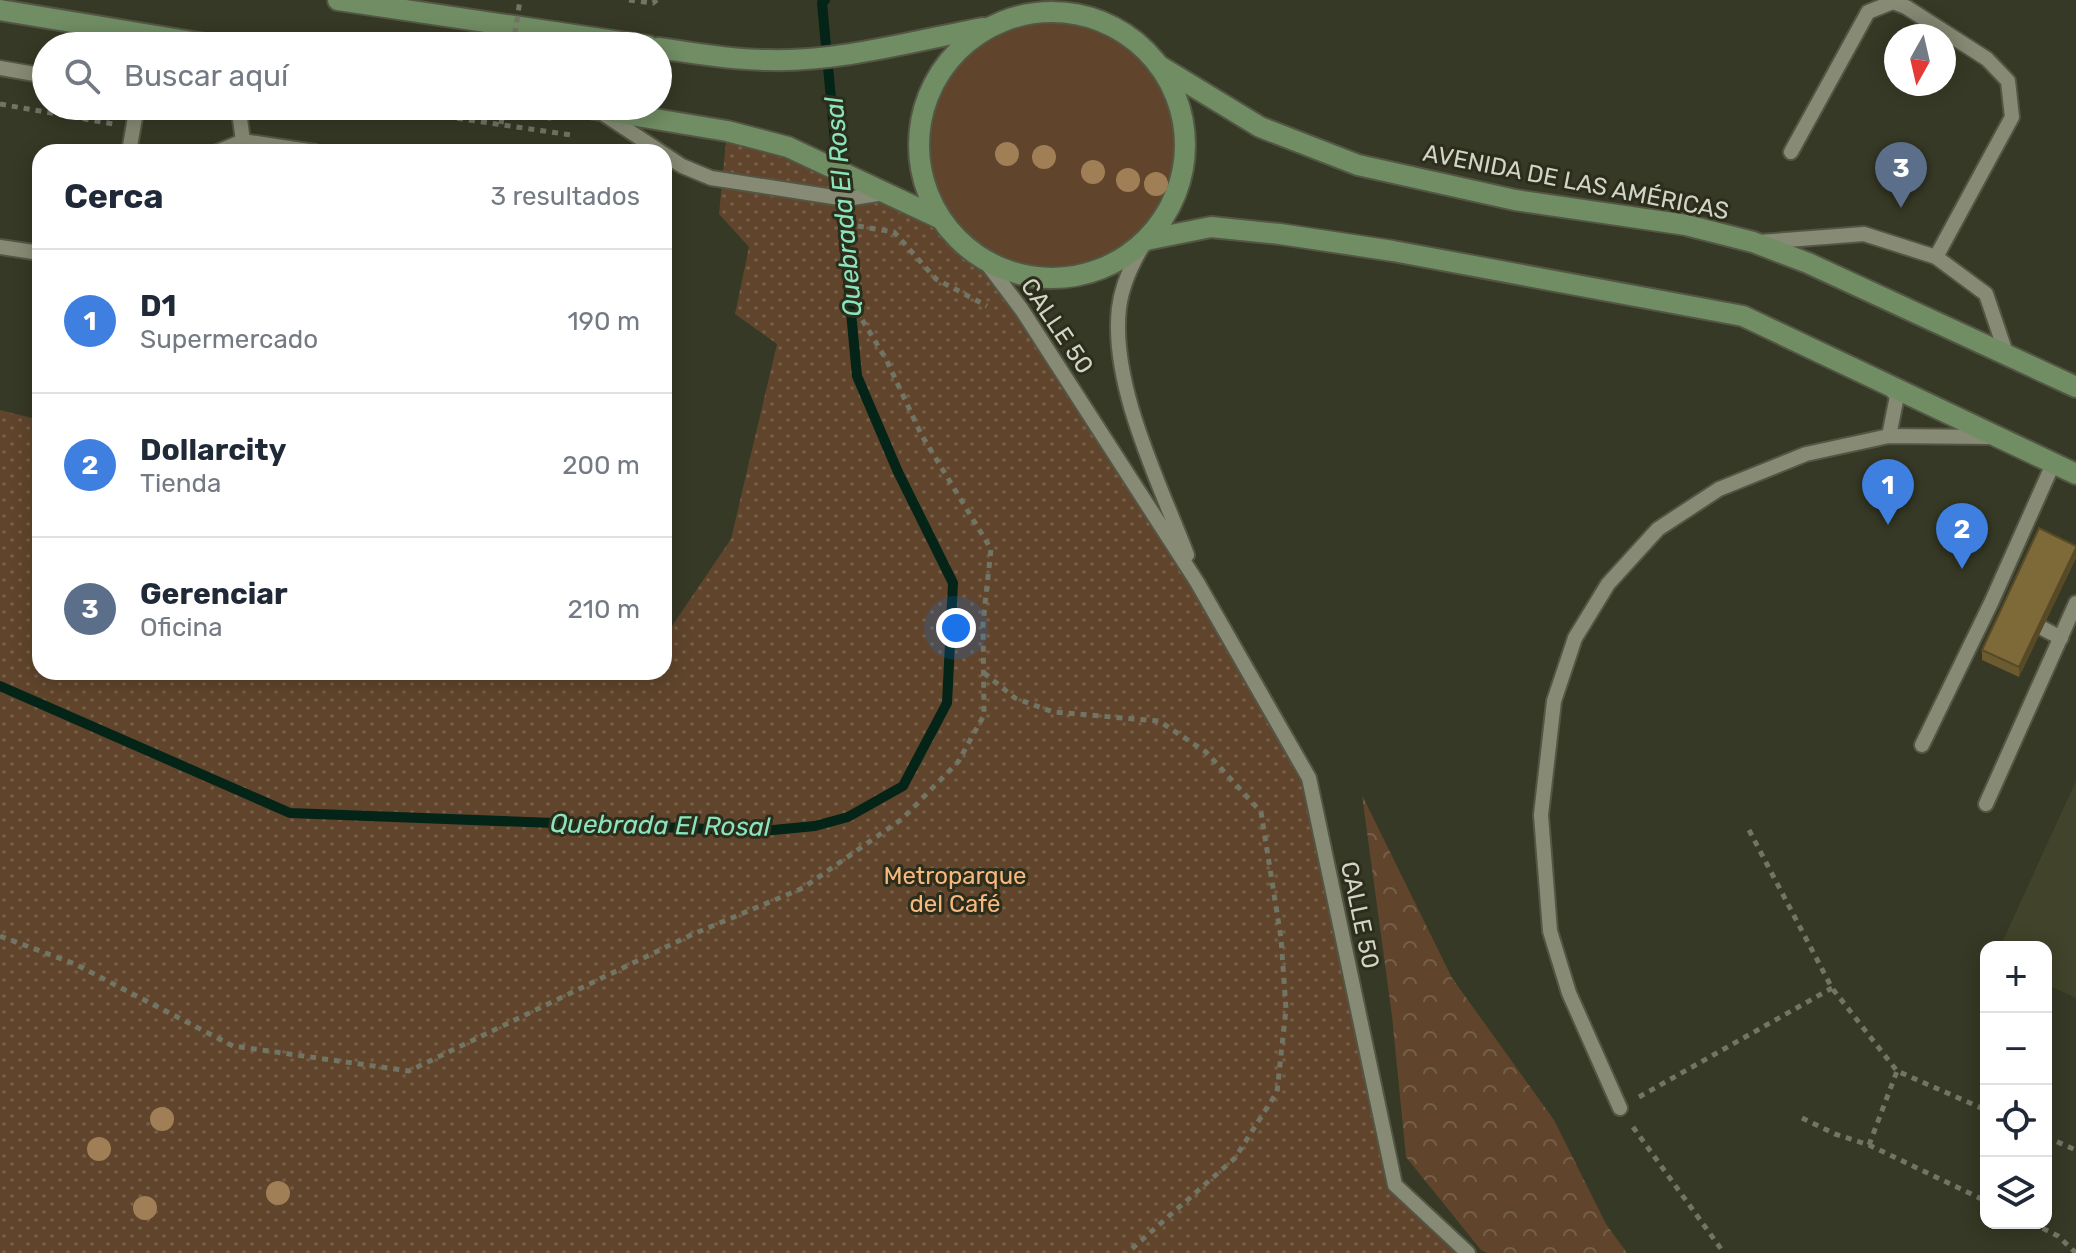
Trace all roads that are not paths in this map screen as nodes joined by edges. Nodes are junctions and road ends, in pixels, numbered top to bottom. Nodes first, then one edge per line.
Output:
1 (338, 0) edge
2 (0, 10) edge
3 (990, 26) junction
4 (101, 27) junction
5 (104, 32) edge
6 (125, 32) edge
7 (554, 32) edge
8 (672, 50) edge
9 (1158, 65) junction
10 (0, 68) edge
11 (32, 74) edge
12 (135, 120) edge
13 (240, 120) edge
14 (607, 120) edge
15 (658, 120) edge
16 (243, 141) junction
17 (131, 144) edge
18 (236, 144) edge
19 (263, 144) edge
20 (647, 144) edge
21 (1791, 152) dead end
22 (672, 160) edge
23 (885, 193) junction
24 (941, 219) junction
25 (1146, 240) junction
26 (1753, 242) junction
27 (0, 247) edge
28 (32, 252) edge
29 (1936, 257) junction
30 (983, 258) junction
31 (2007, 356) junction
32 (1886, 383) junction
33 (2076, 387) edge
34 (1889, 436) junction
35 (1995, 437) junction
36 (2053, 464) junction
37 (2076, 474) edge
38 (1197, 582) junction
39 (1991, 603) junction
40 (2076, 603) edge
41 (2005, 610) edge
42 (2042, 628) edge
43 (2061, 638) junction
44 (1922, 745) dead end
45 (1986, 804) dead end
46 (1620, 1108) road end
47 (1468, 1253) edge

1 - 7 main road
2 - 4 main road
3 - 8 main road
3 - 9 main road
3 - 24 main road
4 - 5 street
4 - 6 main road
9 - 25 main road
9 - 26 main road, AVENIDA DE LAS AMÉRICAS
10 - 11 street
12 - 17 street
13 - 16 street
14 - 20 street
15 - 23 main road
16 - 18 street
16 - 19 street
21 - 29 street
22 - 23 street
23 - 24 main road
24 - 30 main road
25 - 30 main road
25 - 32 main road
25 - 38 street, CALLE 50
26 - 29 street
26 - 31 main road, AVENIDA DE LAS AMÉRICAS
27 - 28 street
29 - 31 street
30 - 38 street, CALLE 50
31 - 33 main road, AVENIDA DE LAS AMÉRICAS
32 - 34 street
32 - 35 main road
34 - 35 street
34 - 46 street
35 - 36 main road
36 - 37 main road
36 - 39 street
38 - 47 street, CALLE 50
39 - 41 street
39 - 44 street
40 - 43 street
42 - 43 street
43 - 45 street

